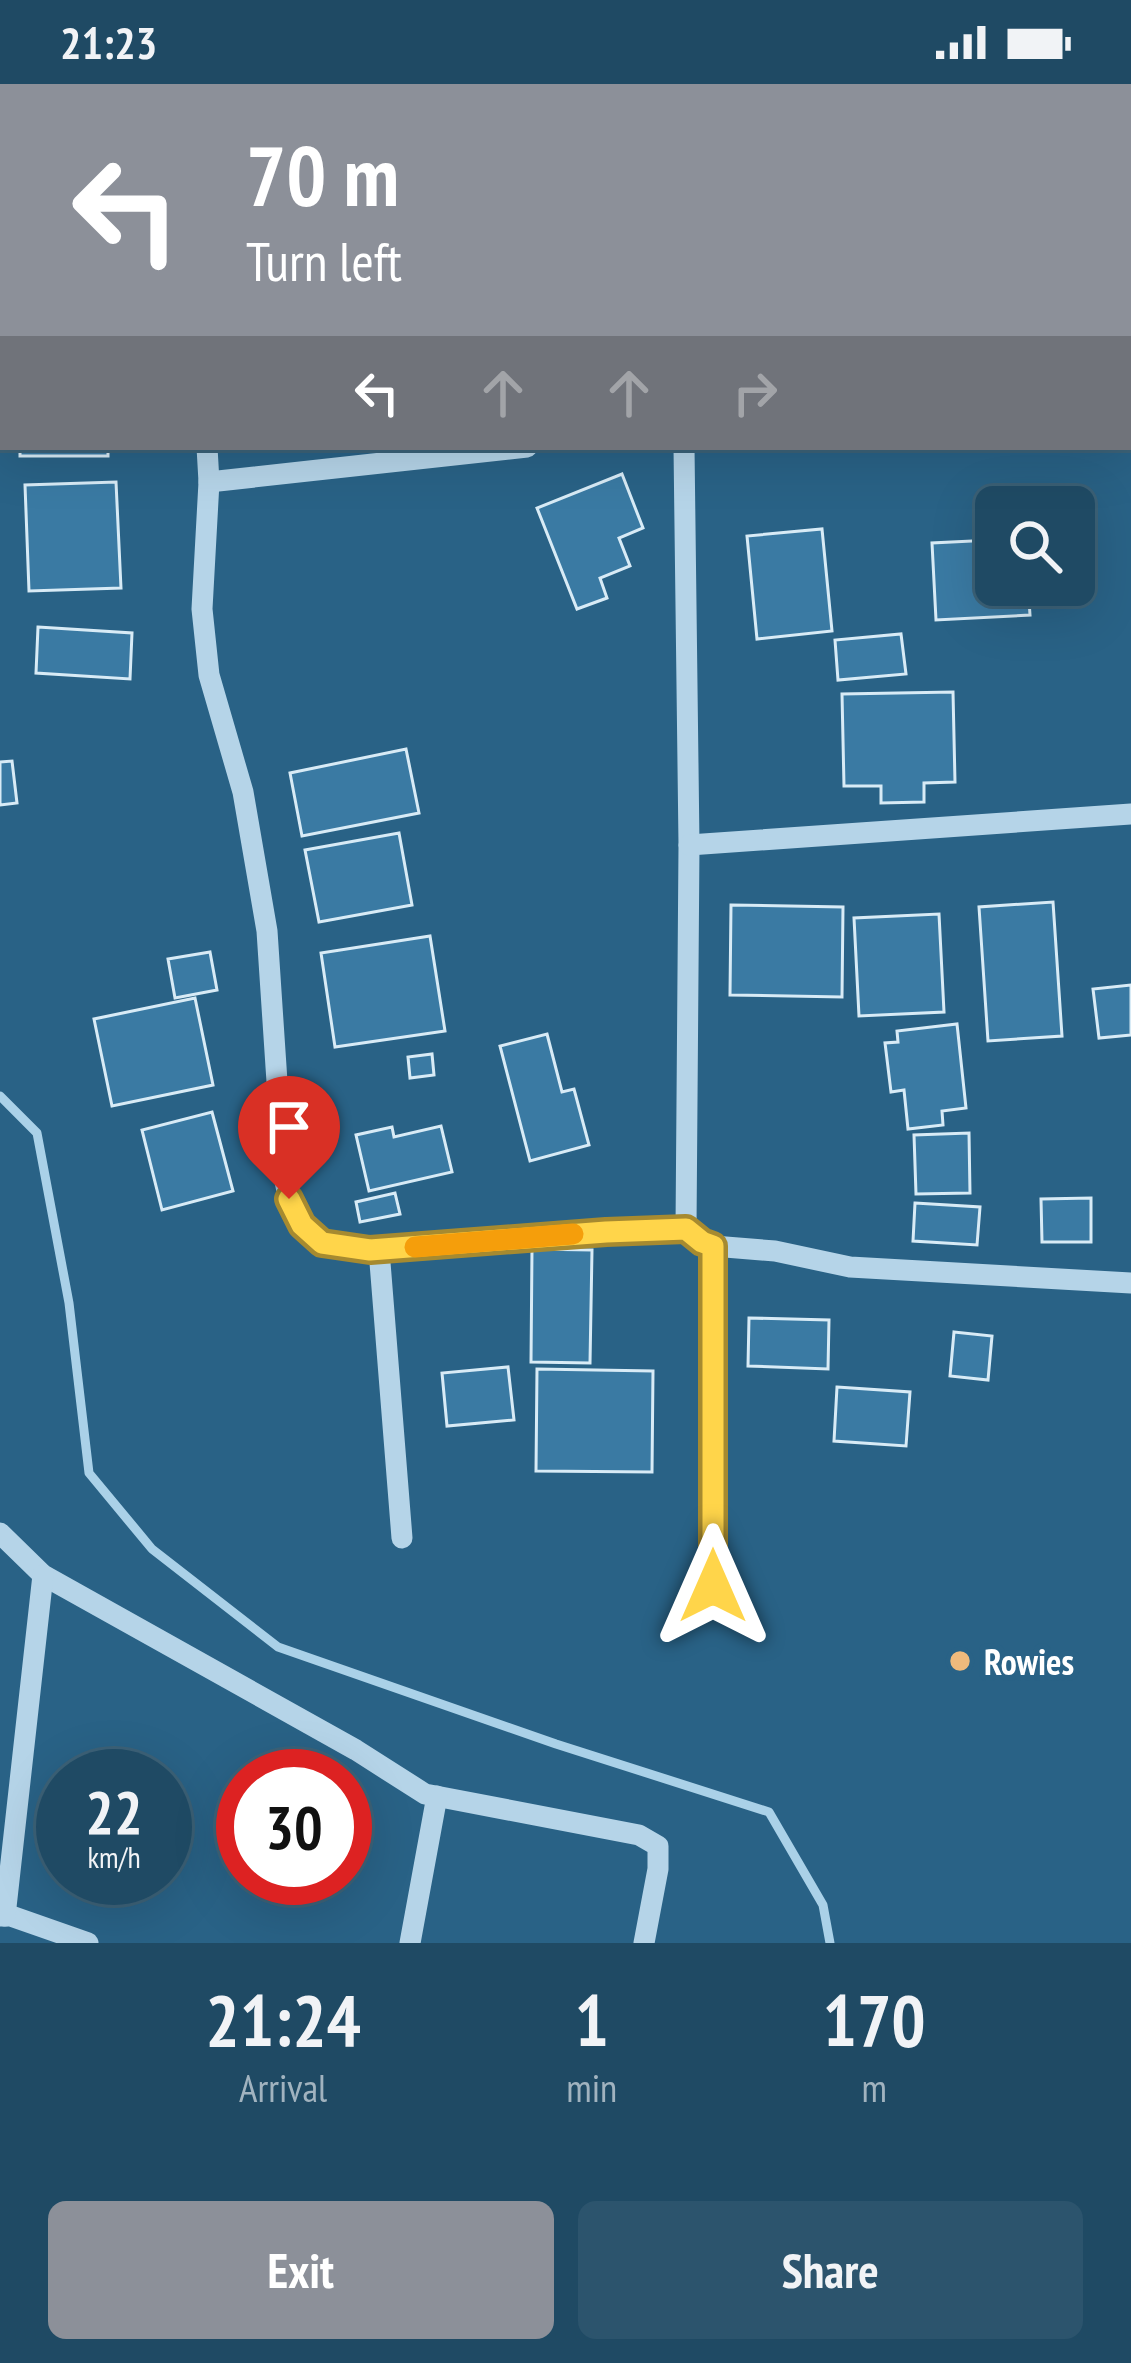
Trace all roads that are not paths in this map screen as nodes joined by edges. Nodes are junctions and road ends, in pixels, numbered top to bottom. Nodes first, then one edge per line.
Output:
1 (207, 450) edge
2 (500, 450) edge
3 (684, 450) edge
4 (209, 482) junction
5 (1131, 814) edge
6 (689, 844) junction
7 (686, 1229) junction
8 (713, 1246) junction
9 (379, 1250) junction
10 (1131, 1282) edge
11 (0, 1533) edge
12 (402, 1538) dead end
13 (44, 1575) junction
14 (713, 1586) dead end
15 (437, 1796) junction
16 (3, 1916) edge
17 (88, 1943) edge
18 (410, 1943) edge
19 (644, 1943) edge

1 - 4 street
2 - 4 street
3 - 6 street
4 - 9 street
5 - 6 street
6 - 7 street
7 - 8 street
7 - 9 street
8 - 10 street
8 - 14 street
9 - 12 street
11 - 13 street
13 - 15 street
13 - 16 street
15 - 18 street
15 - 19 street
16 - 17 street

